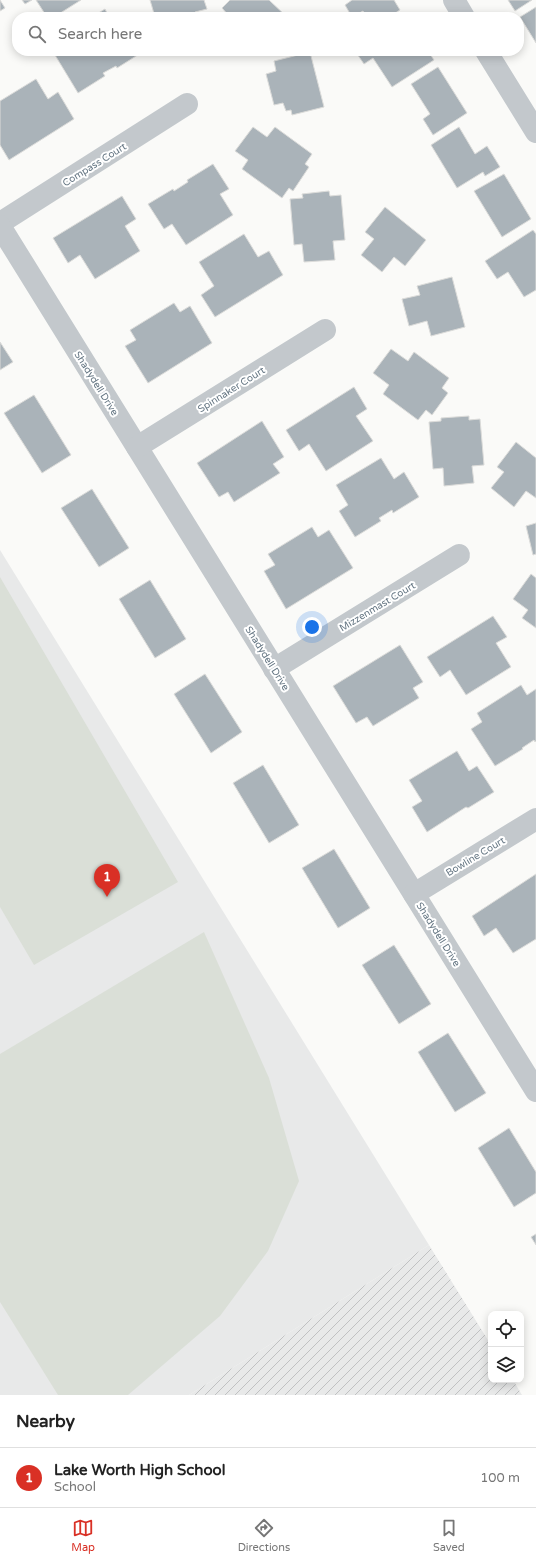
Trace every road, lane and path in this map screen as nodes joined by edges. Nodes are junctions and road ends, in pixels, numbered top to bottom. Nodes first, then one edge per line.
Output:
1 (454, 0) edge
2 (461, 12) edge
3 (489, 56) edge
4 (187, 104) dead end
5 (536, 132) edge
6 (0, 224) edge
7 (325, 330) dead end
8 (137, 447) junction
9 (459, 555) dead end
10 (274, 669) junction
11 (536, 819) edge
12 (414, 894) junction
13 (536, 1091) edge

1 - 2 street
3 - 5 street
4 - 6 street, Compass Court
6 - 8 street, Shadydell Drive
7 - 8 street, Spinnaker Court
8 - 10 street, Shadydell Drive
9 - 10 street, Mizzenmast Court
10 - 12 street, Shadydell Drive
11 - 12 street, Bowline Court
12 - 13 street, Shadydell Drive

